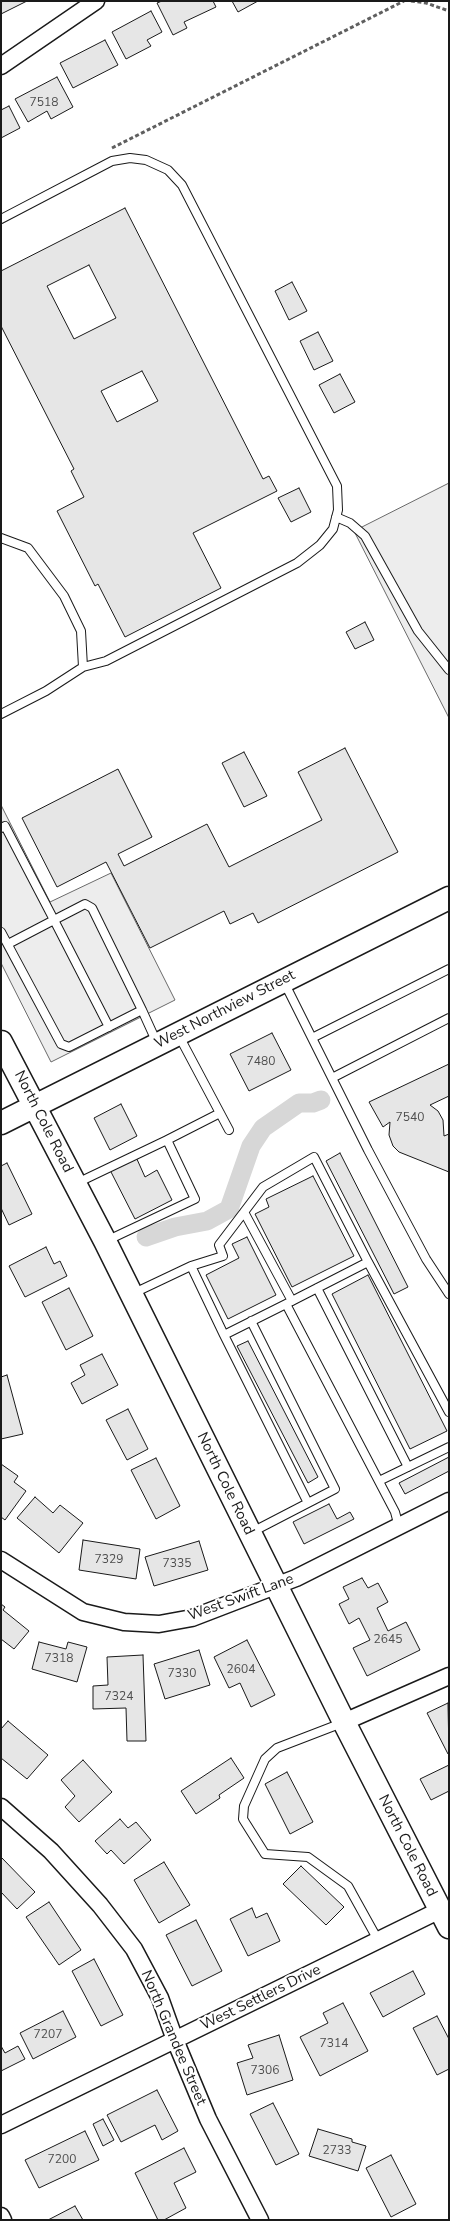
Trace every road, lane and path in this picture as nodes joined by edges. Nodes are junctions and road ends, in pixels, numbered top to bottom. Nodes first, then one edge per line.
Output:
1 (96, 1) edge
2 (404, 1) edge
3 (411, 1) edge
4 (449, 12) edge
5 (1, 66) edge
6 (111, 148) dead end
7 (1, 219) edge
8 (336, 517) junction
9 (1, 538) edge
10 (84, 667) junction
11 (449, 670) edge
12 (1, 714) edge
13 (2, 824) edge
14 (449, 898) edge
15 (54, 920) junction
16 (1, 932) edge
17 (8, 944) junction
18 (449, 969) edge
19 (283, 981) junction
20 (142, 1010) junction
21 (449, 1018) edge
22 (109, 1027) junction
23 (178, 1034) junction
24 (312, 1038) junction
25 (1, 1042) edge
26 (157, 1044) junction
27 (332, 1078) junction
28 (35, 1106) junction
29 (220, 1113) junction
30 (1, 1122) edge
31 (229, 1130) dead end
32 (167, 1140) junction
33 (75, 1184) junction
34 (244, 1212) junction
35 (105, 1241) junction
36 (368, 1262) junction
37 (191, 1266) junction
38 (317, 1288) junction
39 (131, 1294) junction
40 (449, 1294) edge
41 (289, 1302) junction
42 (251, 1321) junction
43 (224, 1335) junction
44 (449, 1412) edge
45 (449, 1447) edge
46 (408, 1467) junction
47 (379, 1481) junction
48 (449, 1502) edge
49 (308, 1503) junction
50 (399, 1527) junction
51 (249, 1533) junction
52 (1, 1560) edge
53 (275, 1586) junction
54 (449, 1676) edge
55 (344, 1722) junction
56 (1, 1807) edge
57 (444, 1918) edge
58 (378, 1941) junction
59 (175, 2040) junction
60 (1, 2125) edge
61 (1, 2216) edge
62 (3, 2220) edge
63 (260, 2220) edge

1 - 5 street
2 - 6 path
3 - 4 path
7 - 8 lane
8 - 10 lane
8 - 11 lane
9 - 10 lane
10 - 12 lane
13 - 15 lane
14 - 19 main road, West Northview Street
15 - 17 lane
15 - 20 lane
15 - 22 lane
16 - 17 lane
17 - 22 lane
18 - 24 lane
19 - 23 main road, West Northview Street
19 - 24 lane
20 - 22 lane
20 - 26 lane
21 - 27 lane
23 - 26 main road, West Northview Street
23 - 29 lane
24 - 27 lane
25 - 28 main road, North Cole Road
26 - 28 main road, West Northview Street
27 - 40 lane
28 - 30 main road, West Northview Street
28 - 33 main road, North Cole Road
29 - 31 lane
29 - 32 lane
32 - 33 lane
32 - 35 lane
33 - 35 main road, North Cole Road
34 - 36 lane
34 - 37 lane
34 - 41 lane
35 - 39 main road, North Cole Road
36 - 38 lane
36 - 44 lane
37 - 39 lane
37 - 43 lane
38 - 41 lane
38 - 46 lane
39 - 51 main road, North Cole Road
41 - 42 lane
41 - 47 lane
42 - 43 lane
42 - 49 lane
43 - 49 lane
45 - 46 lane
46 - 47 lane
47 - 50 lane
48 - 50 street, West Swift Lane
49 - 51 lane
50 - 53 street, West Swift Lane
51 - 53 main road, North Cole Road
52 - 53 street, West Swift Lane
53 - 55 main road, North Cole Road
54 - 55 street
55 - 57 main road, North Cole Road
55 - 58 lane
56 - 59 street, North Grandee Street
57 - 58 street, West Settlers Drive
58 - 59 street, West Settlers Drive
59 - 60 street, West Settlers Drive
59 - 63 street, North Grandee Street
61 - 62 street

